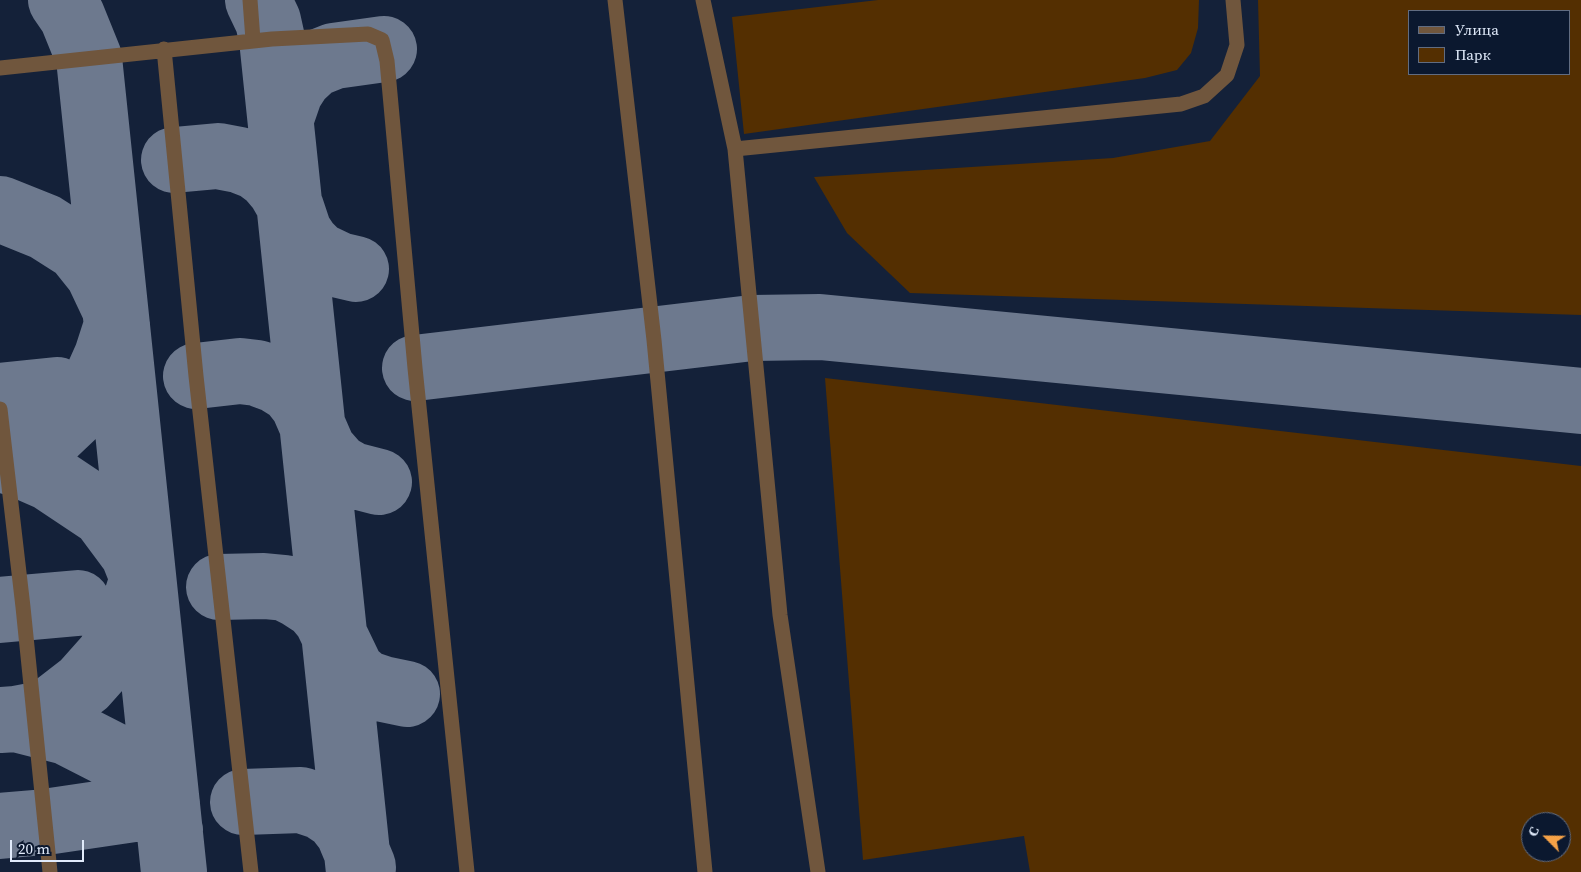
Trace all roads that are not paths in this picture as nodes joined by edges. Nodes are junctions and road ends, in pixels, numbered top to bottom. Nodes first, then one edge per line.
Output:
1 (250, 0) edge
2 (615, 0) edge
3 (702, 0) edge
4 (1233, 0) edge
5 (253, 40) junction
6 (164, 48) junction
7 (0, 68) edge
8 (735, 149) junction
9 (0, 409) edge
10 (50, 872) edge
11 (251, 872) edge
12 (467, 872) edge
13 (705, 872) edge
14 (818, 872) edge

1 - 5 lane
2 - 13 lane
3 - 8 lane
4 - 8 lane
5 - 6 lane
5 - 12 lane
6 - 7 lane
6 - 11 lane
8 - 14 lane
9 - 10 lane

